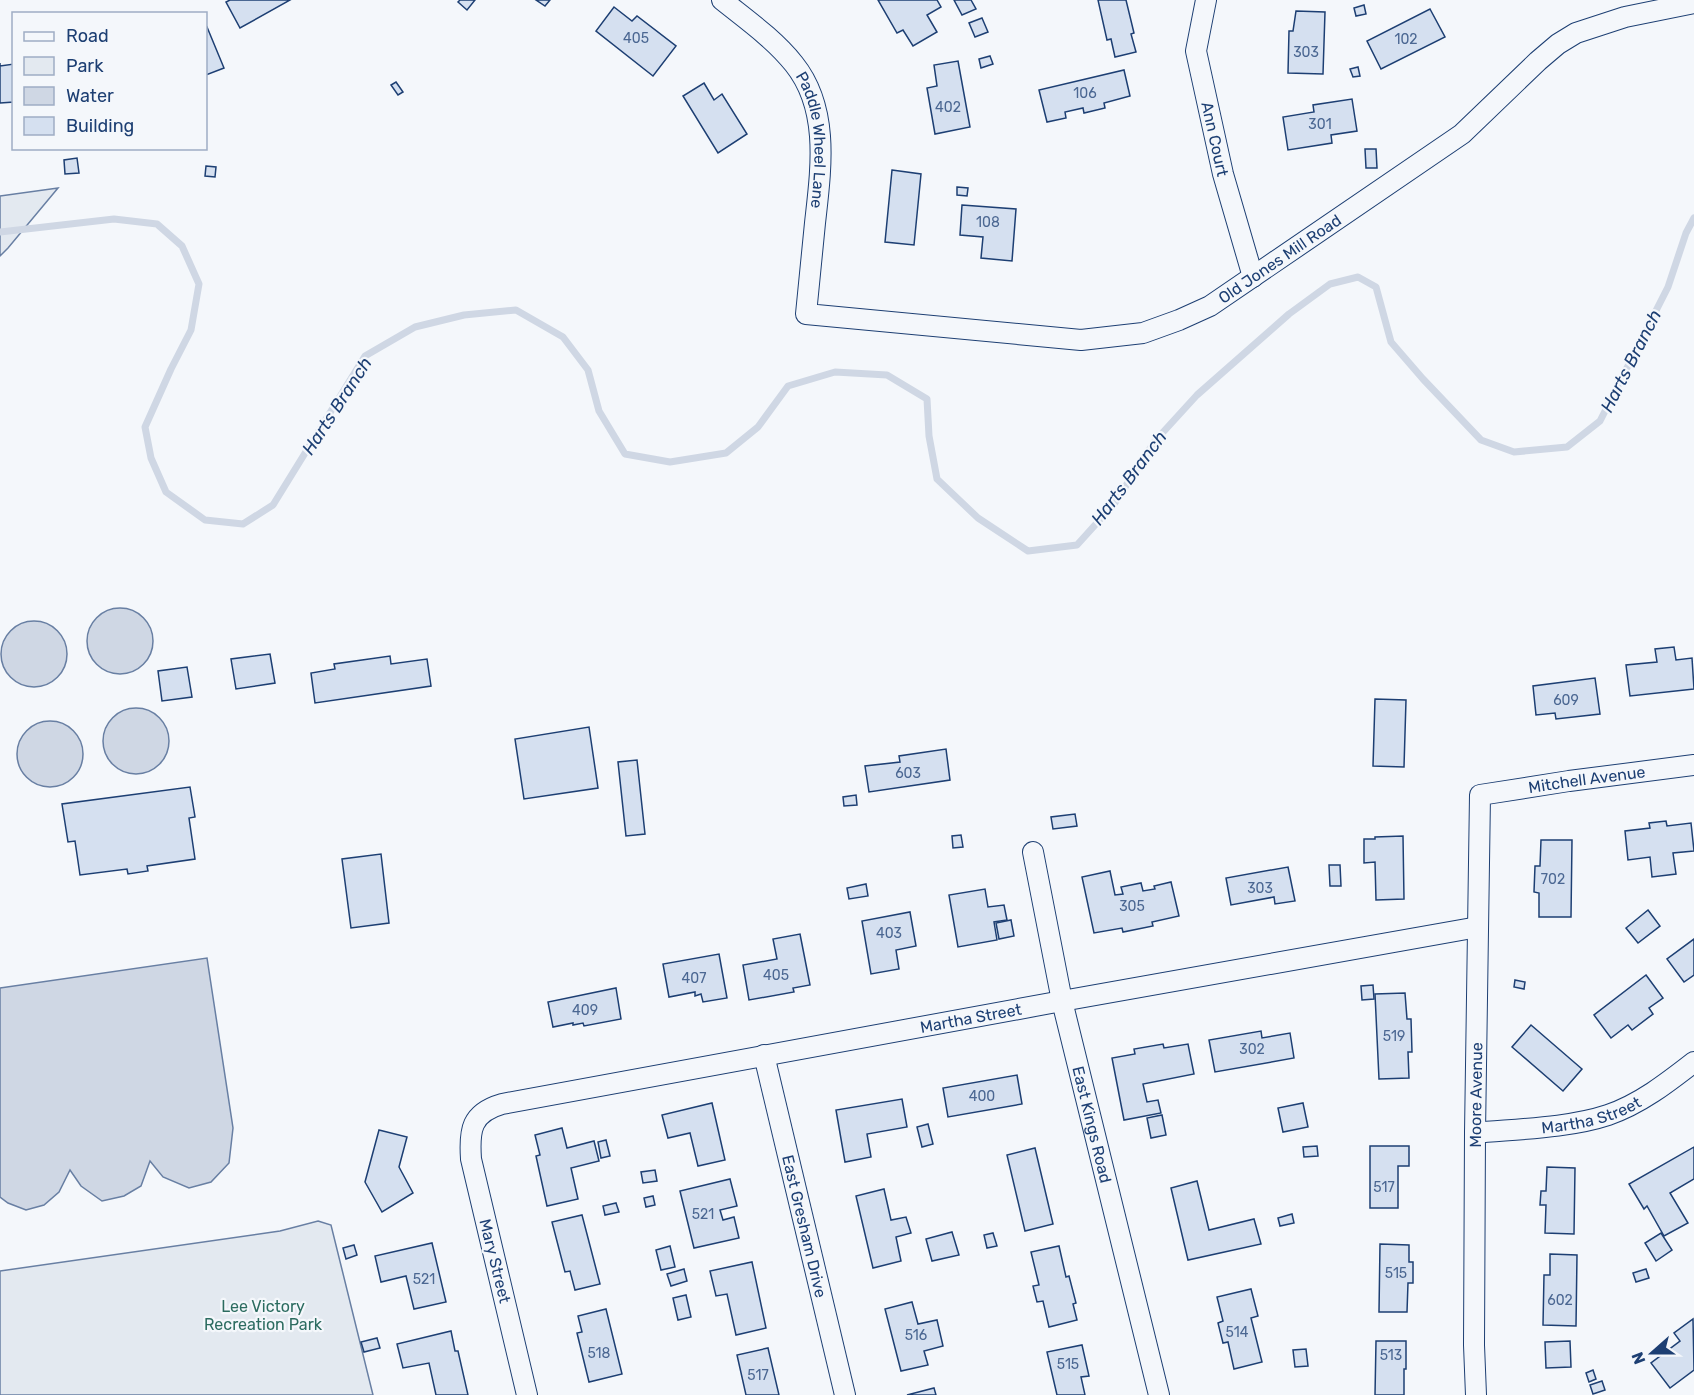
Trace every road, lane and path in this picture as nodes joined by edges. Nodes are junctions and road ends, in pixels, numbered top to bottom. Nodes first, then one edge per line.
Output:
1 (722, 0) edge
2 (1206, 0) edge
3 (1694, 3) edge
4 (1253, 277) junction
5 (806, 314) joint
6 (1694, 765) edge
7 (1480, 795) joint
8 (1033, 852) dead end
9 (1478, 927) junction
10 (1062, 1001) junction
11 (764, 1055) junction
12 (1694, 1062) edge
13 (472, 1126) joint
14 (1475, 1133) junction
15 (527, 1395) edge
16 (845, 1395) edge
17 (1159, 1395) edge
18 (1476, 1395) edge

1 - 5 street, Paddle Wheel Lane
2 - 4 street, Ann Court
3 - 4 street, Old Jones Mill Road
4 - 5 street, Old Jones Mill Road
6 - 7 street, Mitchell Avenue
7 - 9 street, Moore Avenue
8 - 10 street, East Kings Road
9 - 10 street, Martha Street
9 - 14 street, Moore Avenue
10 - 11 street, Martha Street
10 - 17 street, East Kings Road
11 - 13 street, Martha Street
11 - 16 street, East Gresham Drive
12 - 14 street, Martha Street
13 - 15 street, Mary Street
14 - 18 street, Moore Avenue

